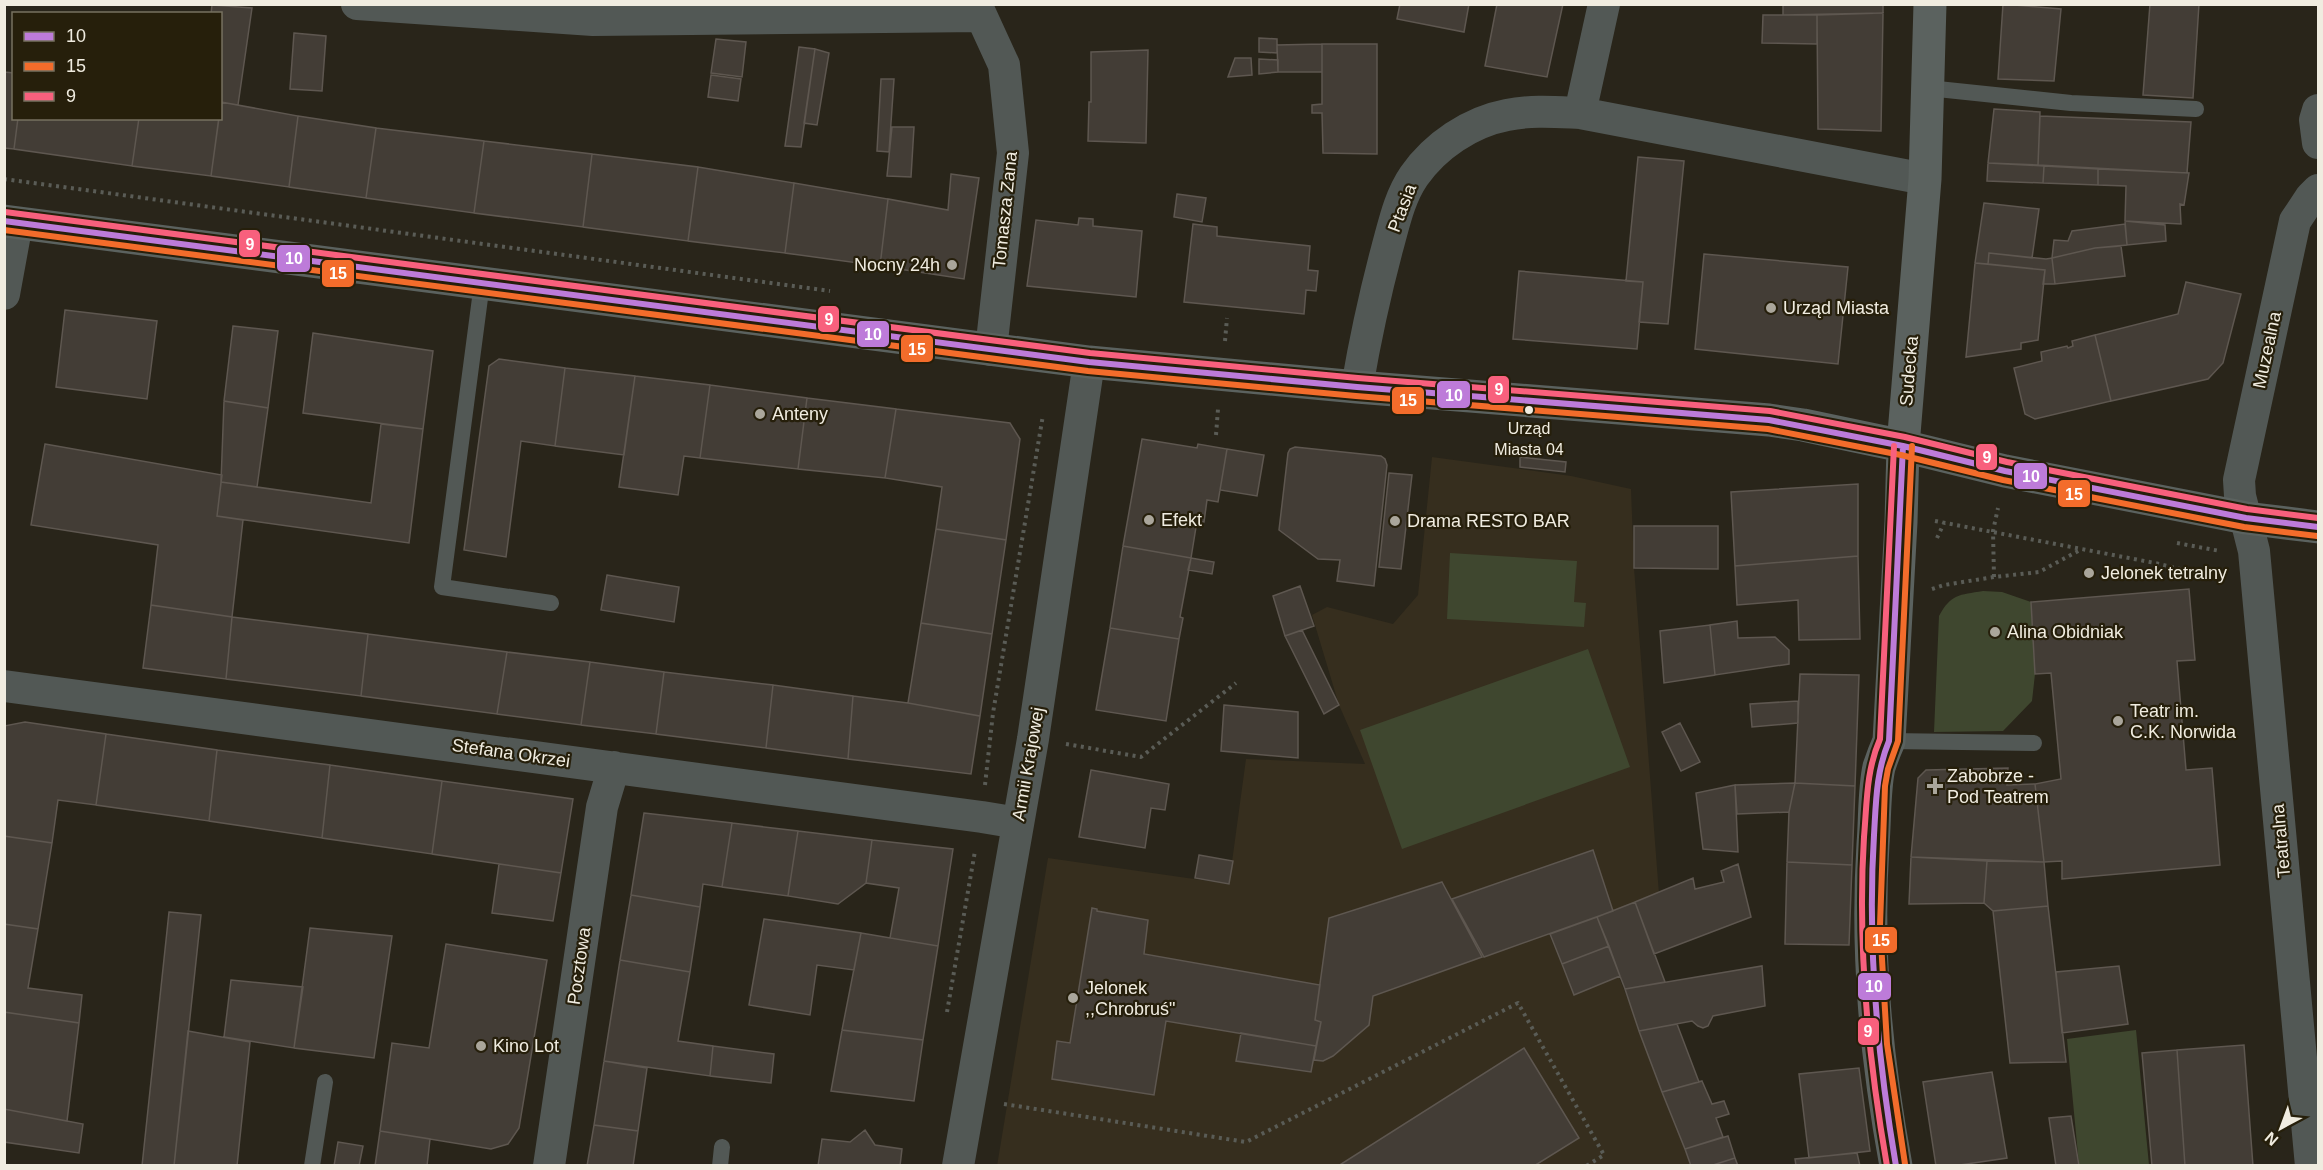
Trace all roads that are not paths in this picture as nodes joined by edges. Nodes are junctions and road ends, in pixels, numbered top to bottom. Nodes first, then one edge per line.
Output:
1 (357, 4) edge
2 (1604, 4) edge
3 (1930, 4) edge
4 (979, 10) edge
5 (1928, 88) junction
6 (2196, 109) dead end
7 (2319, 110) edge
8 (1580, 113) junction
9 (2319, 143) edge
10 (1925, 179) junction
11 (2319, 190) edge
12 (10, 222) edge
13 (482, 283) junction
14 (4, 294) edge
15 (991, 350) junction
16 (1089, 362) junction
17 (1356, 387) junction
18 (1903, 446) junction
19 (2246, 518) junction
20 (2319, 527) edge
21 (551, 603) dead end
22 (4, 686) edge
23 (1888, 741) junction
24 (2034, 743) dead end
25 (614, 767) junction
26 (1018, 823) junction
27 (325, 1082) dead end
28 (722, 1147) dead end
29 (312, 1166) edge
30 (549, 1166) edge
31 (720, 1166) edge
32 (958, 1166) edge
33 (1896, 1166) edge
34 (2311, 1166) edge

1 - 4 street
2 - 8 street
3 - 5 street, Sudecka
4 - 15 street, Tomasza Zana
5 - 6 lane
5 - 10 street, Sudecka
7 - 9 street
8 - 10 street, Ptasia
8 - 17 street, Ptasia
10 - 18 street, Sudecka
11 - 19 street, Muzealna
12 - 13 street
12 - 14 street
13 - 15 street
13 - 21 lane
15 - 16 street
16 - 17 street
16 - 26 street, Armii Krajowej
17 - 18 street
18 - 19 street
18 - 23 street, Sudecka
19 - 20 street
19 - 34 street, Teatralna
22 - 25 street, Stefana Okrzei
23 - 24 lane
23 - 33 street, Sudecka
25 - 26 street, Stefana Okrzei
25 - 30 street, Pocztowa
26 - 32 street, Armii Krajowej
27 - 29 lane
28 - 31 lane

